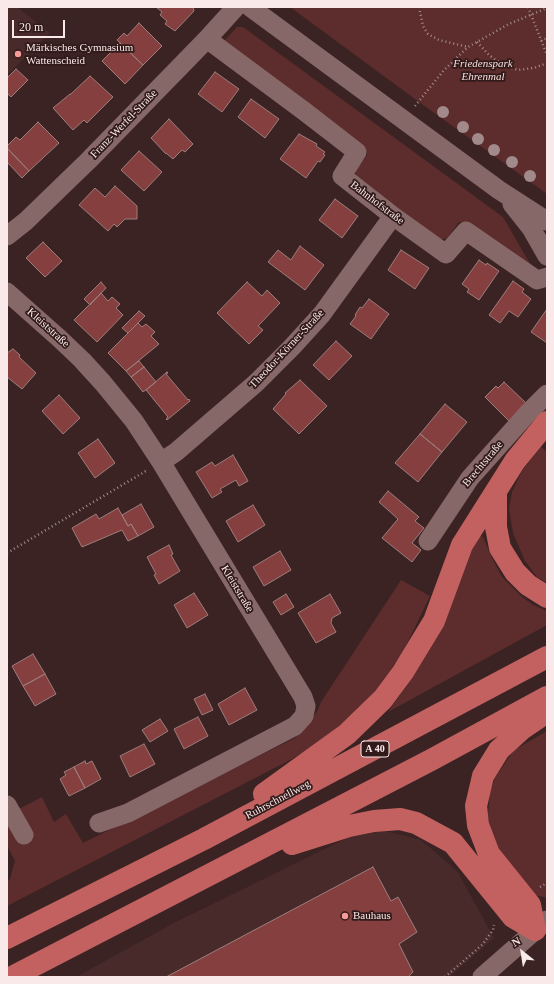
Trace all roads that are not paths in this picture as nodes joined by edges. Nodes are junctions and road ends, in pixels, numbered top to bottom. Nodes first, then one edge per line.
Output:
1 (236, 7) edge
2 (250, 7) edge
3 (207, 39) junction
4 (499, 190) junction
5 (393, 216) junction
6 (547, 221) edge
7 (7, 236) edge
8 (547, 256) edge
9 (547, 277) edge
10 (7, 292) edge
11 (547, 394) edge
12 (547, 422) edge
13 (161, 462) junction
14 (496, 492) junction
15 (428, 540) dead end
16 (547, 597) edge
17 (547, 658) edge
18 (547, 697) edge
19 (547, 712) edge
20 (7, 805) edge
21 (98, 823) dead end
22 (24, 835) dead end
23 (204, 839) junction
24 (238, 860) junction
25 (541, 925) edge
26 (7, 938) edge
27 (12, 977) edge
28 (482, 977) edge

1 - 3 street, Franz-Werfel-Straße
2 - 4 street
3 - 5 street, Bahnhofstraße
3 - 7 street, Franz-Werfel-Straße
4 - 6 street
4 - 8 street
5 - 9 street, Bahnhofstraße
5 - 13 street, Theodor-Körner-Straße
10 - 13 street, Kleiststraße
11 - 15 street, Brechtstraße
12 - 14 highway
13 - 21 street, Kleiststraße
14 - 16 highway
14 - 23 highway
17 - 23 highway, Ruhrschnellweg / A 40
18 - 24 highway
19 - 25 highway
20 - 22 street
23 - 26 highway, Ruhrschnellweg / A 40
24 - 25 highway
24 - 27 highway
25 - 28 street

